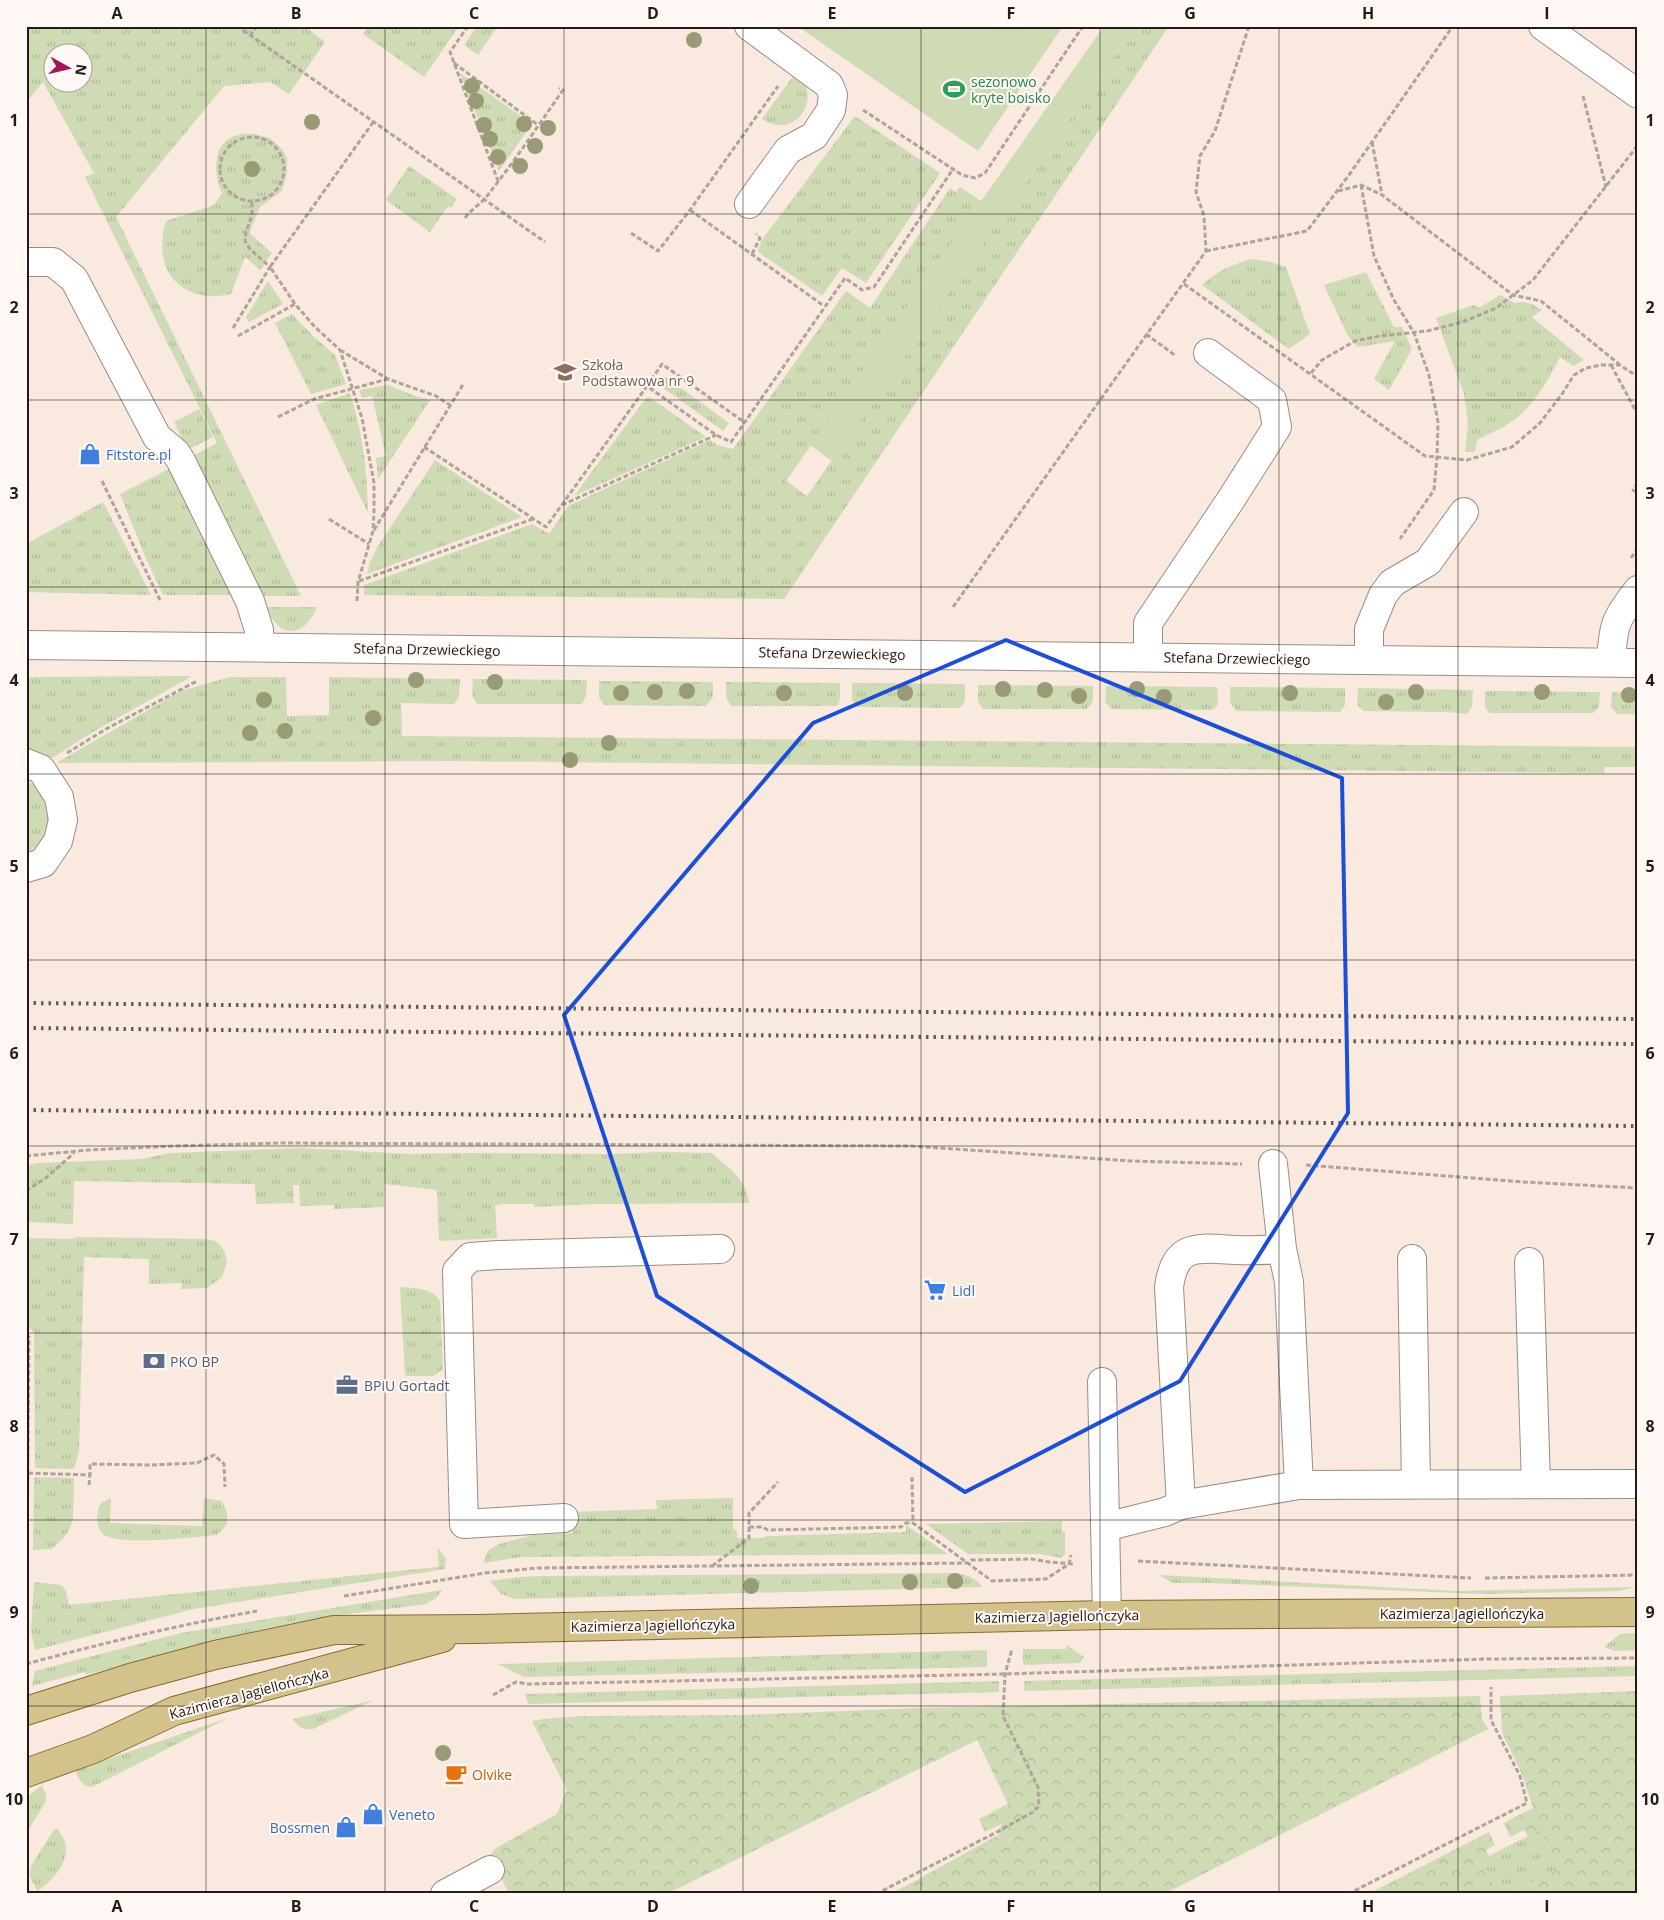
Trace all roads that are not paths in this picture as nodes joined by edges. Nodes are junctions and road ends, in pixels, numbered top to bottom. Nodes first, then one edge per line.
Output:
1 (749, 26) edge
2 (1543, 26) edge
3 (1638, 94) edge
4 (749, 204) dead end
5 (26, 262) edge
6 (1208, 353) dead end
7 (1464, 512) dead end
8 (1638, 590) edge
9 (26, 645) edge
10 (259, 647) junction
11 (1148, 657) junction
12 (1369, 659) junction
13 (1610, 662) junction
14 (1638, 663) edge
15 (26, 763) edge
16 (26, 868) edge
17 (1273, 1164) road end
18 (720, 1249) dead end
19 (1282, 1249) junction
20 (1412, 1258) dead end
21 (1529, 1262) dead end
22 (1102, 1382) dead end
23 (1416, 1483) junction
24 (1536, 1484) junction
25 (1638, 1484) edge
26 (1299, 1485) junction
27 (1181, 1505) junction
28 (564, 1518) dead end
29 (1105, 1527) junction
30 (1638, 1612) edge
31 (1107, 1615) junction
32 (477, 1629) junction
33 (26, 1711) edge
34 (55, 1763) junction
35 (26, 1773) edge
36 (26, 1782) edge
37 (490, 1870) dead end
38 (445, 1894) edge

1 - 4 street
2 - 3 street
5 - 10 street
6 - 11 street
7 - 12 street
8 - 13 street
9 - 10 street, Stefana Drzewieckiego
10 - 11 street, Stefana Drzewieckiego
11 - 12 street, Stefana Drzewieckiego
12 - 13 street, Stefana Drzewieckiego
13 - 14 street, Stefana Drzewieckiego
15 - 16 street
17 - 19 street
18 - 28 street
19 - 26 street
19 - 27 street
20 - 23 street
21 - 24 street
22 - 29 street
23 - 24 street
23 - 26 street
24 - 25 street
26 - 27 street
27 - 29 street
29 - 31 street
30 - 31 main road, Kazimierza Jagiellończyka
31 - 32 main road, Kazimierza Jagiellończyka
32 - 33 main road, Kazimierza Jagiellończyka
32 - 34 main road, Kazimierza Jagiellończyka
34 - 35 main road, Kazimierza Jagiellończyka
34 - 36 street
37 - 38 street

